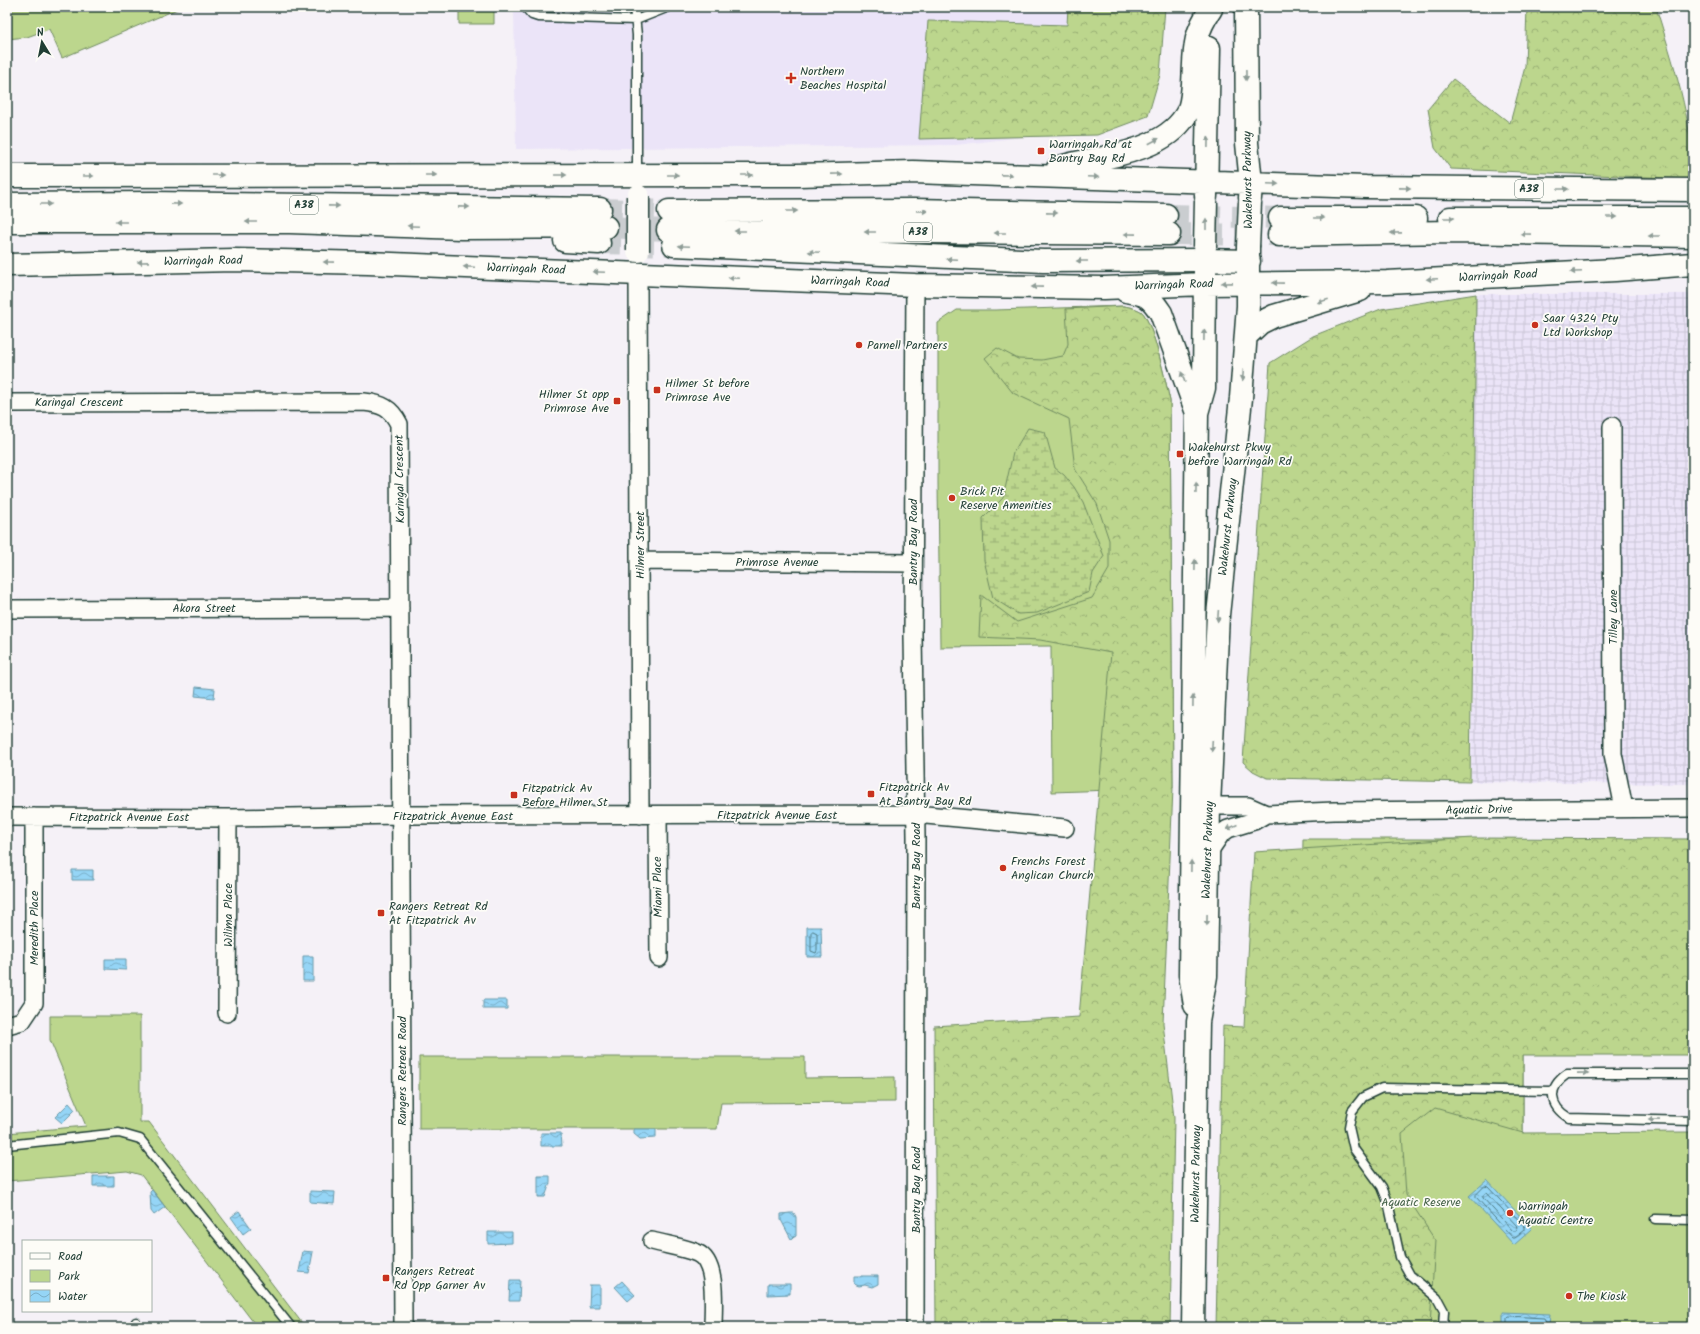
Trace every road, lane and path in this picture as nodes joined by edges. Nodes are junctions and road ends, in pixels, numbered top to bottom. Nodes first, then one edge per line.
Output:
1 (525, 7) edge
2 (634, 7) edge
3 (669, 7) edge
4 (1246, 7) edge
5 (1211, 8) edge
6 (636, 20) junction
7 (637, 175) junction
8 (7, 176) edge
9 (1040, 176) junction
10 (1693, 190) edge
11 (1206, 191) junction
12 (1250, 192) junction
13 (7, 204) edge
14 (1693, 218) edge
15 (7, 222) edge
16 (1167, 225) tunnel mouth
17 (1693, 236) edge
18 (1205, 254) junction
19 (1249, 254) junction
20 (1693, 264) edge
21 (7, 265) edge
22 (638, 274) junction
23 (1387, 282) junction
24 (1248, 283) junction
25 (1205, 284) junction
26 (915, 285) junction
27 (1104, 288) junction
28 (1246, 336) junction
29 (7, 403) edge
30 (1197, 413) junction
31 (1612, 426) dead end
32 (640, 561) junction
33 (913, 563) junction
34 (400, 608) junction
35 (7, 609) edge
36 (1201, 806) junction
37 (1624, 808) junction
38 (1693, 808) edge
39 (915, 814) junction
40 (1266, 814) junction
41 (640, 815) junction
42 (658, 815) junction
43 (7, 816) edge
44 (401, 816) junction
45 (34, 817) junction
46 (228, 818) junction
47 (1066, 828) dead end
48 (1208, 852) junction
49 (659, 958) dead end
50 (227, 1013) dead end
51 (1198, 1022) junction
52 (7, 1025) edge
53 (1693, 1074) edge
54 (1553, 1091) junction
55 (1693, 1120) edge
56 (7, 1145) edge
57 (1655, 1219) dead end
58 (1693, 1220) edge
59 (652, 1241) dead end
60 (291, 1327) edge
61 (403, 1327) edge
62 (713, 1327) edge
63 (915, 1327) edge
64 (1193, 1327) edge
65 (1444, 1327) edge

1 - 6 lane
2 - 6 lane
3 - 6 lane
4 -> 12 main road, Wakehurst Parkway
9 -> 5 main road
11 -> 5 main road, Wakehurst Parkway
6 - 7 lane
8 -> 7 main road, A38
7 -> 9 main road, A38
7 - 22 main road, bridge
9 -> 11 main road, A38
12 -> 10 main road, A38
11 - 12 main road, A38
18 -> 11 main road, Wakehurst Parkway, bridge
12 - 19 main road, Wakehurst Parkway, bridge
13 -> 15 main road, A38
17 -> 14 main road
18 -> 16 main road, Warringah Road / A38
18 - 19 main road, Warringah Road
18 - 25 main road, Wakehurst Parkway
19 - 24 main road, Wakehurst Parkway
20 -> 23 main road, Warringah Road
22 -> 21 main road, Warringah Road
26 -> 22 main road, Warringah Road
22 - 32 street, Hilmer Street
23 -> 24 main road, Warringah Road
23 -> 28 main road
24 -> 25 main road, Warringah Road
24 - 28 main road, Wakehurst Parkway
25 - 27 main road, Warringah Road
30 -> 25 main road, Wakehurst Parkway
27 -> 26 main road, Warringah Road
26 - 33 street, Bantry Bay Road
30 -> 27 main road
28 -> 36 main road, Wakehurst Parkway
29 - 34 street, Karingal Crescent
36 -> 30 main road, Wakehurst Parkway
31 - 37 street, Tilley Lane
32 - 33 street, Primrose Avenue
32 - 41 street, Hilmer Street
33 - 39 street, Bantry Bay Road
34 - 35 street, Akora Street
34 - 44 street, Karingal Crescent
36 - 40 street, Aquatic Drive
36 - 48 main road, Wakehurst Parkway
51 -> 36 main road, Wakehurst Parkway
37 - 38 street, Aquatic Drive
37 - 40 street, Aquatic Drive
39 - 42 street, Fitzpatrick Avenue East
39 - 47 street, Fitzpatrick Avenue East
39 - 63 street, Bantry Bay Road
40 -> 48 street, Aquatic Drive
41 - 42 street, Fitzpatrick Avenue East
41 - 44 street, Fitzpatrick Avenue East
42 - 49 street, Miami Place
43 - 45 street, Fitzpatrick Avenue East
44 - 46 street, Fitzpatrick Avenue East
44 - 61 street, Rangers Retreat Road
45 - 46 street, Fitzpatrick Avenue East
45 - 52 street, Meredith Place
46 - 50 street, Wilima Place
48 -> 51 main road, Wakehurst Parkway
51 - 64 main road, Wakehurst Parkway
54 -> 53 lane
55 -> 54 lane
54 - 65 lane
56 - 60 lane
57 - 58 lane
59 - 62 street

